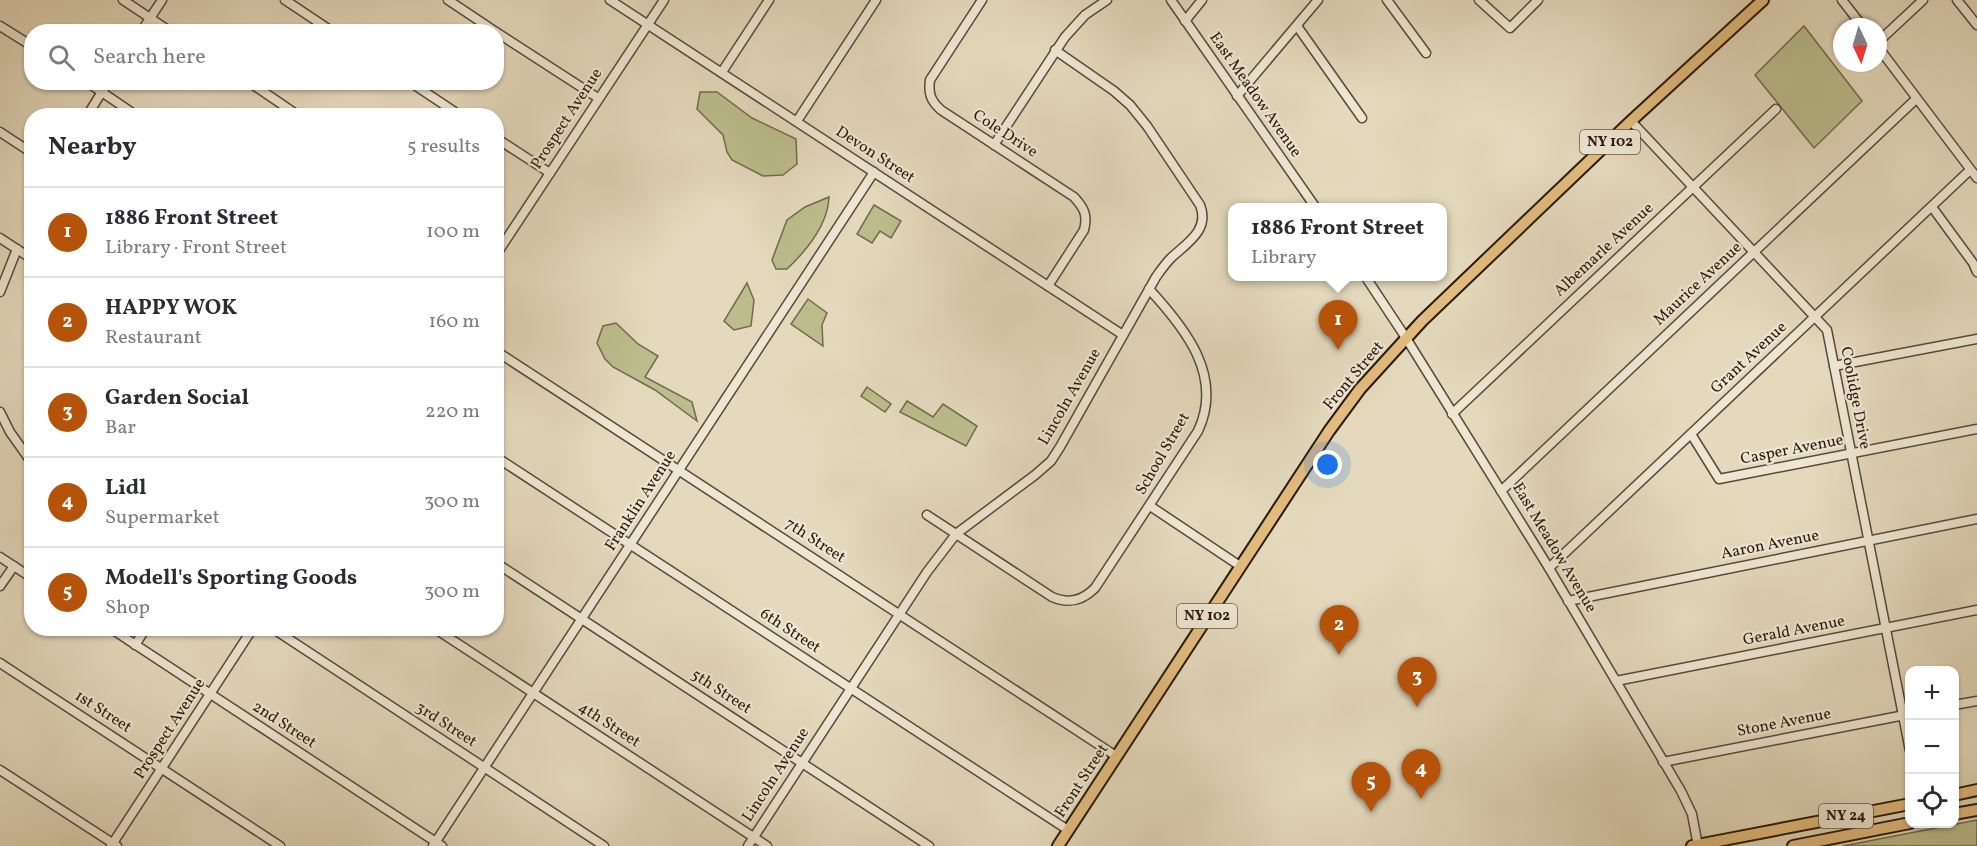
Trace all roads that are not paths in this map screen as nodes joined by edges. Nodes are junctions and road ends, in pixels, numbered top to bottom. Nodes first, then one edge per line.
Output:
1 (123, 0) edge
2 (162, 0) edge
3 (285, 0) edge
4 (448, 0) edge
5 (610, 0) edge
6 (664, 0) edge
7 (769, 0) edge
8 (876, 0) edge
9 (982, 0) edge
10 (1107, 0) edge
11 (1171, 0) edge
12 (1202, 0) edge
13 (1318, 0) edge
14 (1387, 0) edge
15 (1479, 0) edge
16 (1538, 0) edge
17 (1763, 0) edge
18 (1842, 0) edge
19 (1923, 0) edge
20 (1957, 0) edge
21 (150, 18) junction
22 (1856, 18) edge
23 (1185, 21) junction
24 (146, 24) edge
25 (159, 24) edge
26 (321, 24) edge
27 (484, 24) edge
28 (648, 24) junction
29 (1977, 25) edge
30 (0, 26) edge
31 (1298, 26) junction
32 (1887, 34) edge
33 (504, 37) edge
34 (24, 41) edge
35 (1056, 50) junction
36 (1426, 53) dead end
37 (1887, 59) edge
38 (722, 72) junction
39 (99, 90) edge
40 (261, 90) edge
41 (423, 90) edge
42 (102, 92) junction
43 (1237, 96) junction
44 (598, 98) junction
45 (1916, 99) junction
46 (92, 108) edge
47 (125, 108) edge
48 (287, 108) edge
49 (449, 108) edge
50 (1776, 109) dead end
51 (1362, 118) dead end
52 (1631, 121) junction
53 (797, 122) junction
54 (0, 132) edge
55 (504, 143) edge
56 (994, 145) junction
57 (24, 148) edge
58 (1970, 170) junction
59 (874, 172) junction
60 (550, 173) junction
61 (1977, 178) edge
62 (1693, 187) junction
63 (1313, 203) edge
64 (1932, 207) junction
65 (0, 238) edge
66 (504, 240) edge
67 (17, 249) junction
68 (1754, 252) junction
69 (24, 254) edge
70 (1977, 272) edge
71 (1368, 281) edge
72 (1048, 286) junction
73 (1149, 289) junction
74 (0, 292) edge
75 (1815, 316) junction
76 (1123, 335) junction
77 (1406, 338) junction
78 (1977, 339) edge
79 (504, 356) edge
80 (1834, 366) junction
81 (0, 412) edge
82 (1452, 414) junction
83 (1977, 429) edge
84 (1691, 434) junction
85 (24, 454) edge
86 (1850, 454) junction
87 (504, 462) edge
88 (679, 470) junction
89 (1501, 491) junction
90 (1150, 506) junction
91 (927, 515) dead end
92 (1977, 519) edge
93 (956, 534) junction
94 (1868, 541) junction
95 (631, 544) junction
96 (0, 557) edge
97 (14, 566) junction
98 (1240, 566) junction
99 (504, 568) edge
100 (1549, 568) junction
101 (24, 573) edge
102 (0, 586) edge
103 (1568, 601) junction
104 (1977, 610) edge
105 (899, 614) junction
106 (582, 619) junction
107 (1885, 628) junction
108 (122, 636) edge
109 (141, 636) edge
110 (248, 636) edge
111 (284, 636) edge
112 (446, 636) edge
113 (135, 645) junction
114 (0, 663) edge
115 (1616, 681) junction
116 (851, 688) junction
117 (533, 694) junction
118 (210, 695) junction
119 (1977, 701) edge
120 (1959, 704) edge
121 (1905, 711) edge
122 (1905, 715) edge
123 (1116, 756) junction
124 (1663, 762) junction
125 (802, 763) junction
126 (485, 768) junction
127 (162, 769) junction
128 (0, 770) edge
129 (1977, 790) edge
130 (1959, 794) edge
131 (1905, 805) edge
132 (1977, 810) edge
133 (1959, 813) edge
134 (1905, 824) edge
135 (1068, 830) junction
136 (753, 837) junction
137 (114, 845) edge
138 (437, 845) edge
139 (280, 846) edge
140 (604, 846) edge
141 (748, 846) edge
142 (767, 846) edge
143 (929, 846) edge
144 (1058, 846) edge
145 (1696, 846) edge
146 (1793, 846) edge

1 - 21 street
2 - 21 street
3 - 26 street
4 - 27 street
5 - 28 street, Devon Street
6 - 28 street, Prospect Avenue
7 - 38 street
8 - 53 street
9 - 56 street, Cole Drive
10 - 35 street
11 - 23 street, East Meadow Avenue
12 - 23 street
13 - 31 street
14 - 36 street
15 - 16 street
17 - 52 main road, Front Street / NY 102
18 - 22 street
19 - 32 street
20 - 29 street
21 - 24 street
21 - 25 street
23 - 43 street, East Meadow Avenue
28 - 38 street, Devon Street
28 - 44 street, Prospect Avenue
30 - 34 street
31 - 43 street
31 - 51 street
33 - 44 street
35 - 56 street
35 - 73 street, Lincoln Avenue
37 - 45 street
38 - 53 street, Devon Street
39 - 42 street
40 - 48 street
41 - 49 street
42 - 46 street
42 - 47 street
43 - 63 street, East Meadow Avenue
44 - 60 street, Prospect Avenue
45 - 58 street
45 - 68 street, Maurice Avenue
50 - 62 street, Albemarle Avenue
52 - 62 street, Coolidge Drive
52 - 77 main road, Front Street / NY 102
53 - 59 street, Devon Street
54 - 57 street
55 - 60 street
56 - 72 street, Cole Drive
58 - 61 street
58 - 64 street, Grant Avenue
59 - 72 street, Devon Street
59 - 88 street, Franklin Avenue
60 - 66 street, Prospect Avenue
62 - 68 street, Coolidge Drive
62 - 82 street, Albemarle Avenue
64 - 70 street
64 - 75 street, Grant Avenue
65 - 67 street
67 - 69 street
67 - 74 street
68 - 75 street, Coolidge Drive
68 - 89 street, Maurice Avenue
71 - 77 street, East Meadow Avenue
72 - 76 street, Devon Street
73 - 76 street, Lincoln Avenue
73 - 90 street, School Street
75 - 80 street, Coolidge Drive
75 - 84 street, Grant Avenue
76 - 93 street, Lincoln Avenue
77 - 82 street, East Meadow Avenue
77 - 98 main road, Front Street / NY 102
78 - 80 street
79 - 88 street, 7th Street
80 - 86 street, Coolidge Drive
81 - 85 street
82 - 89 street, East Meadow Avenue
83 - 86 street, Casper Avenue
84 - 86 street, Casper Avenue
84 - 100 street, Grant Avenue
86 - 94 street, Coolidge Drive
87 - 95 street, 6th Street
88 - 95 street, Franklin Avenue
88 - 105 street, 7th Street
89 - 100 street, East Meadow Avenue
90 - 93 street, School Street
90 - 98 street
91 - 93 street
92 - 94 street, Aaron Avenue
93 - 105 street, Lincoln Avenue
94 - 103 street, Aaron Avenue
94 - 107 street, Coolidge Drive
95 - 106 street, Franklin Avenue
95 - 116 street, 6th Street
96 - 97 street
97 - 101 street
97 - 102 street
98 - 123 main road, Front Street / NY 102
99 - 106 street, 5th Street
100 - 103 street, East Meadow Avenue
103 - 115 street, East Meadow Avenue
104 - 107 street, Gerald Avenue
105 - 116 street, Lincoln Avenue
105 - 123 street, 7th Street
106 - 117 street, Franklin Avenue
106 - 125 street, 5th Street
107 - 115 street, Gerald Avenue
107 - 121 street, Coolidge Drive
108 - 113 street, 2nd Street
109 - 113 street
110 - 118 street, Prospect Avenue
111 - 126 street, 3rd Street
112 - 117 street, 4th Street
113 - 118 street, 2nd Street
114 - 127 street, 1st Street
115 - 124 street, East Meadow Avenue
116 - 125 street, Lincoln Avenue
116 - 135 street, 6th Street
117 - 126 street, Franklin Avenue
117 - 136 street, 4th Street
118 - 127 street, Prospect Avenue
118 - 138 street, 2nd Street
119 - 120 street
122 - 124 street, Stone Avenue
123 - 135 main road, Front Street / NY 102
124 - 145 street, East Meadow Avenue
125 - 136 street, Lincoln Avenue
125 - 143 street, 5th Street
126 - 138 street, Franklin Avenue
126 - 140 street, 3rd Street
127 - 137 street, Prospect Avenue
127 - 139 street, 1st Street
128 - 137 street
129 - 130 main road
131 - 145 main road, NY 24
132 - 133 main road
134 - 146 main road, NY 24
135 - 144 main road, Front Street / NY 102
136 - 141 street, Lincoln Avenue
136 - 142 street, 4th Street

